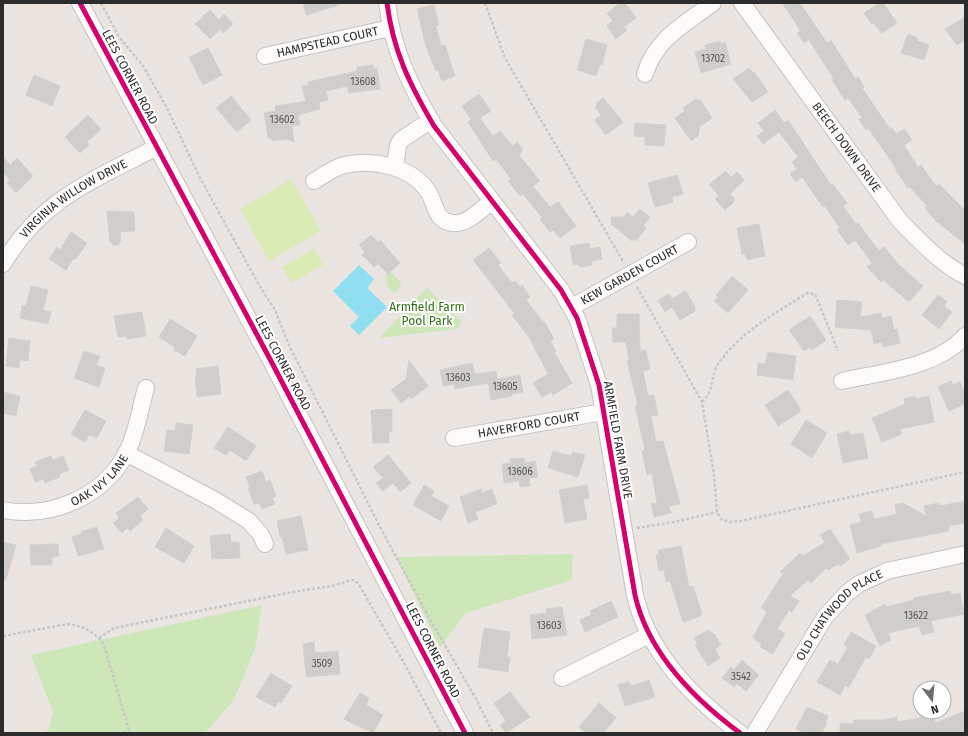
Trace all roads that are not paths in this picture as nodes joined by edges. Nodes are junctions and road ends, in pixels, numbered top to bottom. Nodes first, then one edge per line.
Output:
1 (80, 3) edge
2 (387, 3) edge
3 (713, 3) edge
4 (742, 3) edge
5 (390, 28) junction
6 (265, 56) dead end
7 (644, 74) dead end
8 (431, 120) junction
9 (157, 147) junction
10 (395, 167) junction
11 (314, 181) dead end
12 (492, 201) junction
13 (688, 242) dead end
14 (3, 264) edge
15 (965, 276) edge
16 (572, 307) junction
17 (965, 336) edge
18 (842, 381) dead end
19 (146, 388) dead end
20 (603, 412) junction
21 (454, 438) dead end
22 (126, 453) junction
23 (3, 510) edge
24 (265, 544) dead end
25 (965, 554) edge
26 (649, 635) junction
27 (562, 678) dead end
28 (465, 733) edge
29 (740, 733) edge
30 (755, 733) edge

1 - 9 street, LEES CORNER ROAD
2 - 5 street, ARMFIELD FARM DRIVE
3 - 7 street
4 - 15 street, BEECH DOWN DRIVE
5 - 6 street, HAMPSTEAD COURT
5 - 8 street, ARMFIELD FARM DRIVE
8 - 10 street
8 - 12 street, ARMFIELD FARM DRIVE
9 - 14 street, VIRGINIA WILLOW DRIVE
9 - 28 street, LEES CORNER ROAD
10 - 11 street
10 - 12 street
12 - 16 street, ARMFIELD FARM DRIVE
13 - 16 street, KEW GARDEN COURT
16 - 20 street, ARMFIELD FARM DRIVE
17 - 18 street
19 - 22 street, OAK IVY LANE
20 - 21 street, HAVERFORD COURT
20 - 26 street, ARMFIELD FARM DRIVE
22 - 23 street, OAK IVY LANE
22 - 24 street
25 - 30 street, OLD CHATWOOD PLACE
26 - 27 street
26 - 29 street, ARMFIELD FARM DRIVE

